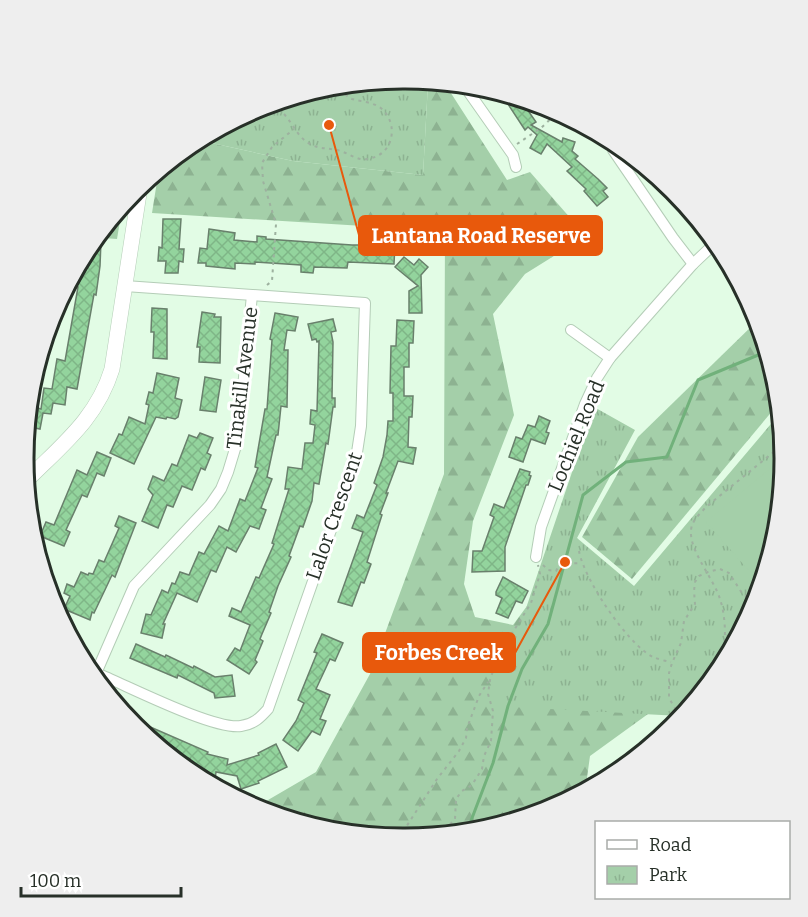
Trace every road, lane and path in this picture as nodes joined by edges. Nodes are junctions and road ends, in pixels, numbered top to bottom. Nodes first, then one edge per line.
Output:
1 (345, 94) edge
2 (471, 95) edge
3 (281, 111) edge
4 (550, 119) edge
5 (294, 129) junction
6 (509, 149) junction
7 (618, 157) edge
8 (516, 167) dead end
9 (137, 203) edge
10 (708, 249) edge
11 (693, 264) junction
12 (124, 286) junction
13 (252, 295) junction
14 (571, 330) dead end
15 (610, 358) junction
16 (774, 452) edge
17 (35, 472) edge
18 (579, 551) dead end
19 (536, 557) joint
20 (581, 563) junction
21 (548, 570) dead end
22 (708, 572) junction
23 (747, 596) edge
24 (724, 643) edge
25 (672, 663) junction
26 (99, 667) edge
27 (107, 678) edge
28 (490, 680) junction
29 (675, 709) edge
30 (450, 825) edge
31 (405, 828) edge

1 - 5 path
2 - 6 street
3 - 5 path
4 - 6 path
5 - 13 path
6 - 8 street
7 - 11 street
9 - 12 street
10 - 11 street, Lochiel Road
11 - 15 street, Lochiel Road
12 - 13 street, Lalor Crescent
12 - 17 street
13 - 26 street, Tinakill Avenue
13 - 27 street, Lalor Crescent
14 - 15 street
15 - 19 street, Lochiel Road
16 - 22 path
18 - 20 path
19 - 28 path
20 - 21 path
20 - 25 path
22 - 23 path
22 - 24 path
22 - 25 path
25 - 29 path
28 - 30 path
28 - 31 path

